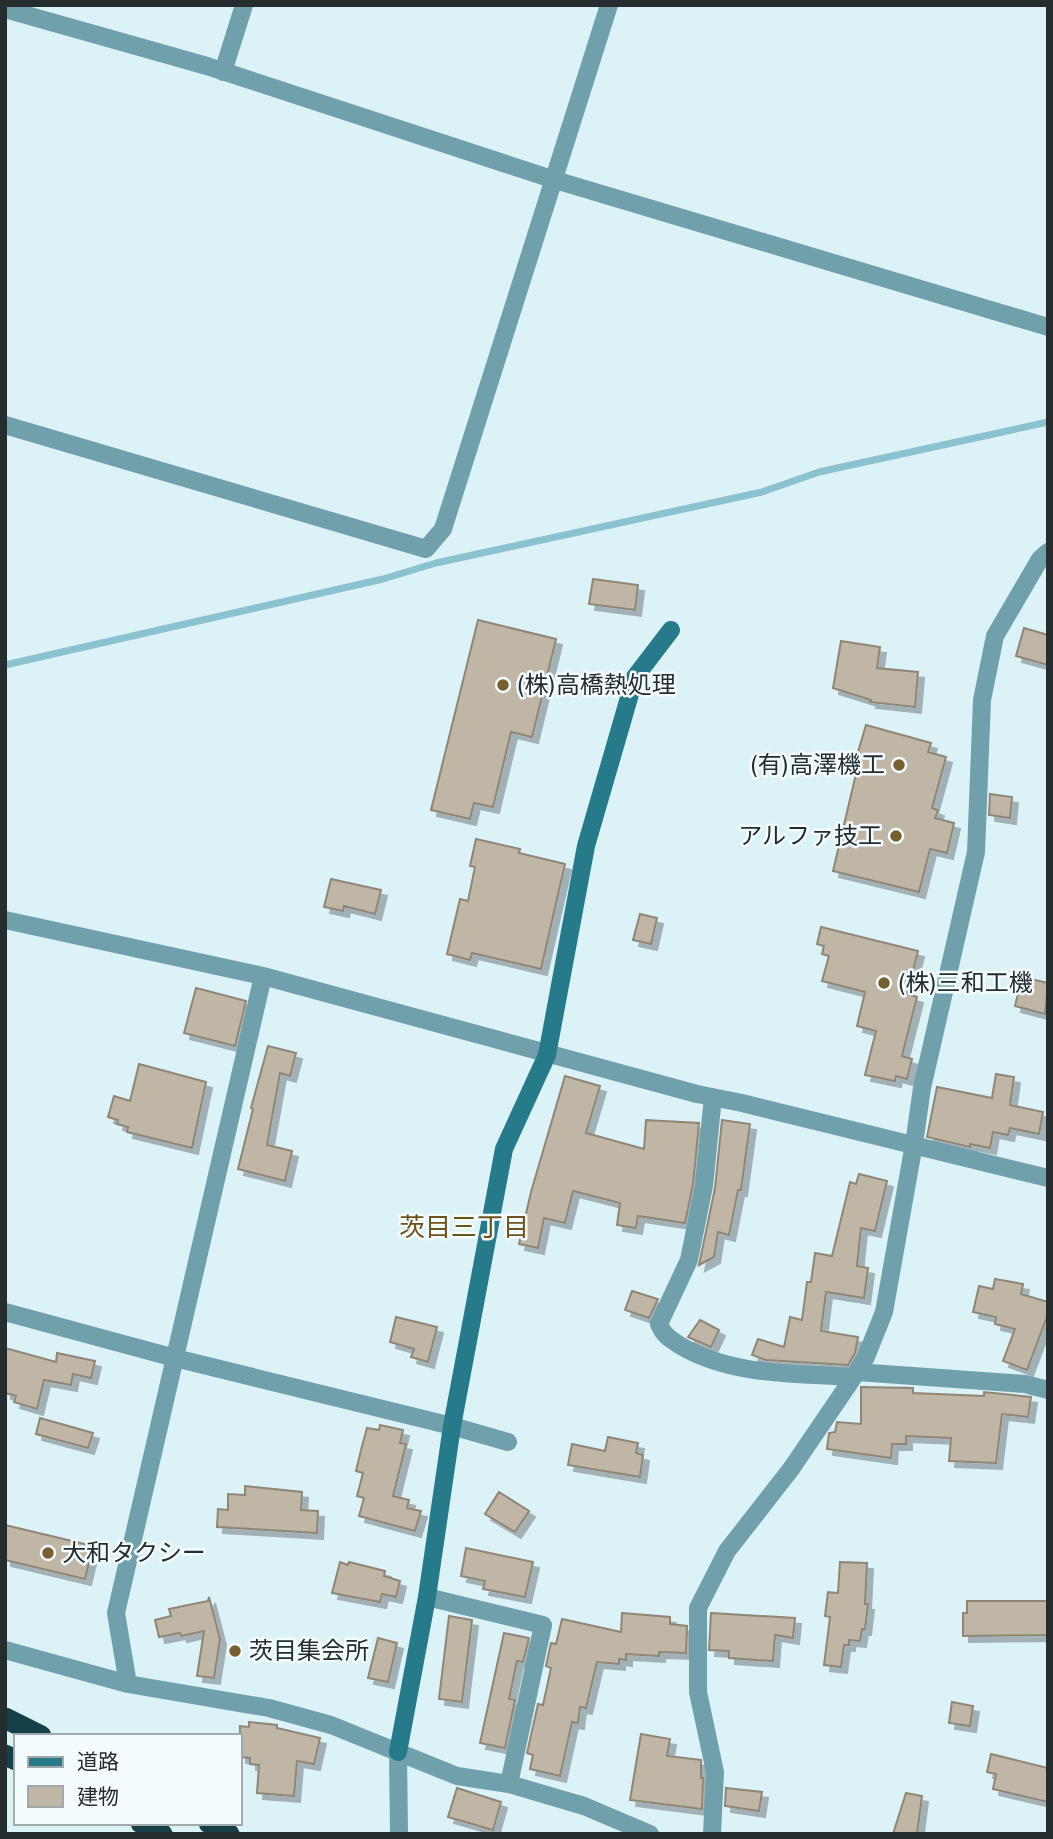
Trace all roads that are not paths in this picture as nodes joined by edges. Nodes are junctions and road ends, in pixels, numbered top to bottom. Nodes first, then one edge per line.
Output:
1 (244, 5) edge
2 (609, 5) edge
3 (5, 9) edge
4 (223, 72) junction
5 (555, 180) junction
6 (1048, 327) edge
7 (5, 425) edge
8 (1045, 557) edge
9 (671, 630) dead end
10 (5, 920) edge
11 (263, 976) junction
12 (547, 1055) junction
13 (713, 1097) junction
14 (914, 1144) junction
15 (1048, 1178) edge
16 (5, 1312) edge
17 (175, 1359) junction
18 (854, 1374) junction
19 (1048, 1390) edge
20 (452, 1426) junction
21 (508, 1442) dead end
22 (428, 1597) junction
23 (5, 1650) edge
24 (128, 1684) junction
25 (5, 1718) edge
26 (37, 1734) edge
27 (398, 1752) junction
28 (509, 1784) junction
29 (145, 1825) edge
30 (213, 1825) edge
31 (162, 1834) edge
32 (229, 1834) edge
33 (399, 1834) edge
34 (650, 1834) edge
35 (712, 1834) edge

1 - 4 street
2 - 5 street
3 - 4 street
4 - 5 street
5 - 6 street
5 - 7 street
8 - 14 street
9 - 12 street
10 - 11 street
11 - 12 street
11 - 17 street
12 - 13 street
12 - 20 street
13 - 14 street
13 - 18 street
14 - 15 street
14 - 18 street
16 - 17 street
17 - 20 street
17 - 24 street
18 - 19 street
18 - 35 street
20 - 21 street
20 - 22 street
22 - 27 street
22 - 28 street
23 - 24 street
24 - 27 street
25 - 26 highway
27 - 28 street
27 - 33 street
28 - 34 street
29 - 31 highway
30 - 32 highway

